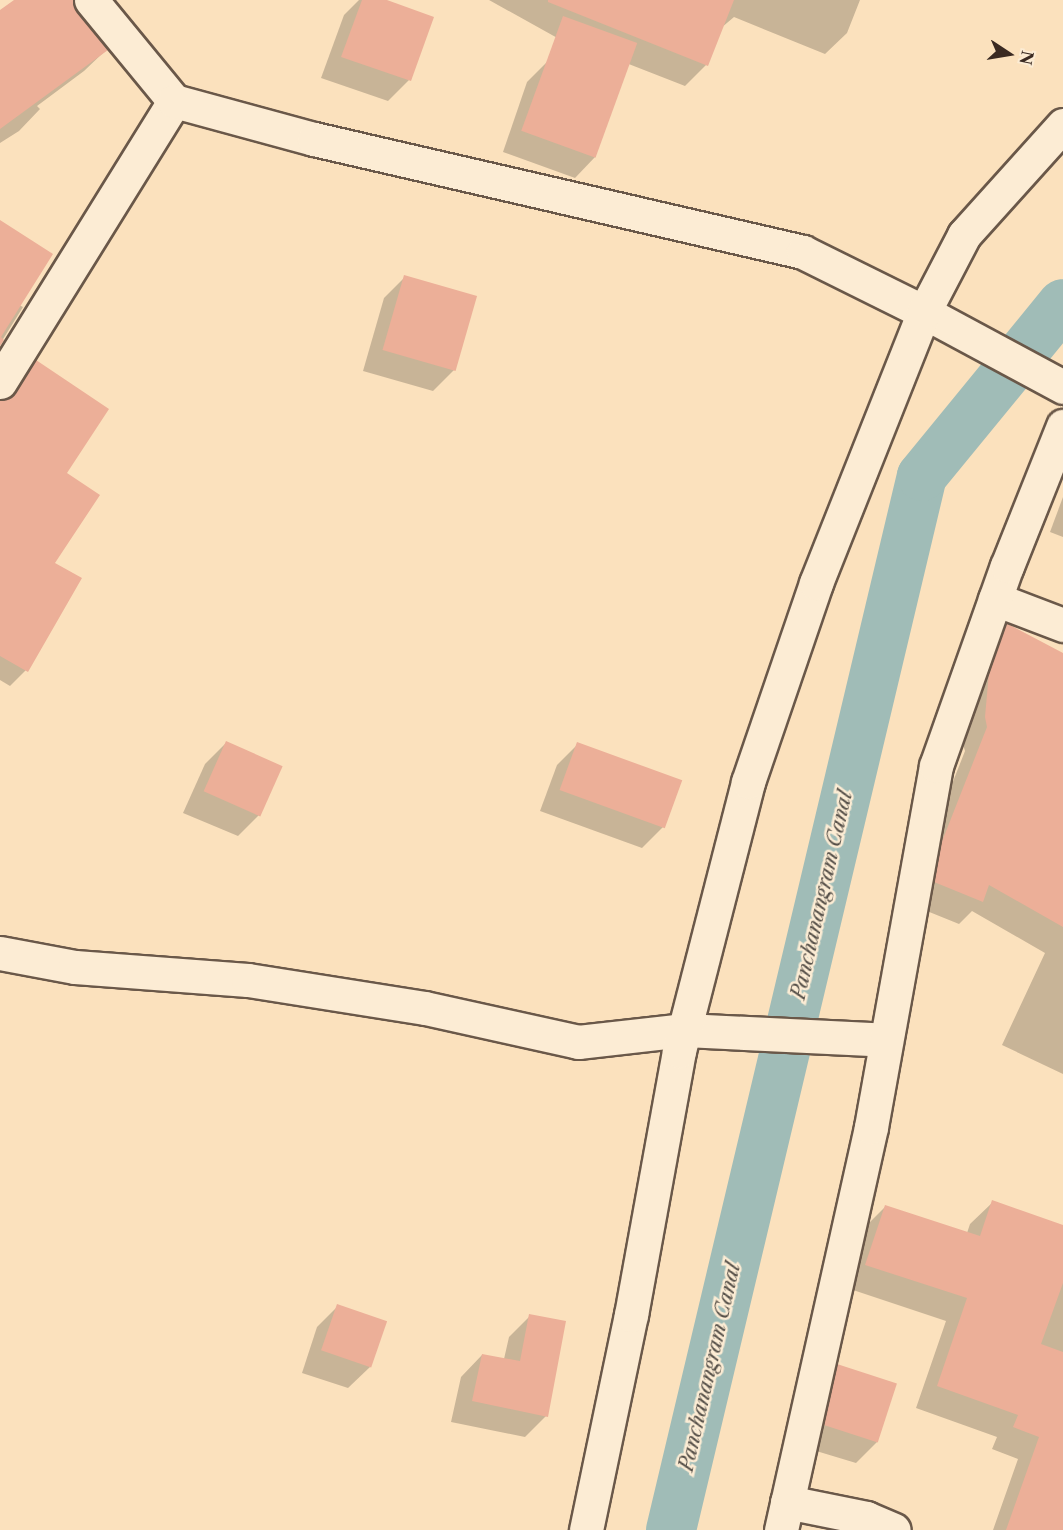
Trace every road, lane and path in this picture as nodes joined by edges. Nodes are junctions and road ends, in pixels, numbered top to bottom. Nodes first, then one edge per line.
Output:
1 (91, 0) edge
2 (174, 100) junction
3 (1063, 125) edge
4 (924, 312) junction
5 (0, 382) edge
6 (1063, 387) edge
7 (1063, 426) edge
8 (995, 599) junction
9 (1063, 625) edge
10 (0, 953) edge
11 (685, 1030) junction
12 (886, 1040) junction
13 (784, 1516) edge
14 (586, 1530) edge
15 (894, 1530) edge

1 - 2 street
2 - 4 street
2 - 5 street
3 - 4 street
4 - 6 street
4 - 11 street
7 - 8 street
8 - 9 street
8 - 12 street
10 - 11 street
11 - 12 street
11 - 14 street
12 - 13 street
13 - 15 street

